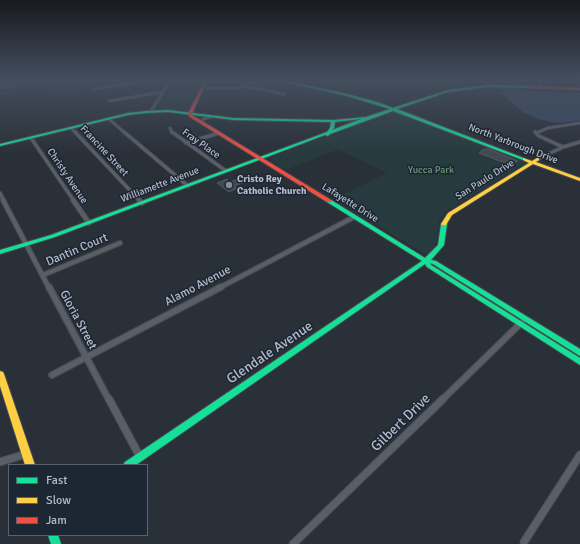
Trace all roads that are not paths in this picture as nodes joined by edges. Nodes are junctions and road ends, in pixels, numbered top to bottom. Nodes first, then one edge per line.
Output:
1 (155, 105) edge
2 (194, 105) edge
3 (386, 105) edge
4 (408, 105) edge
5 (398, 109) junction
6 (151, 111) junction
7 (190, 114) junction
8 (211, 117) junction
9 (371, 117) junction
10 (109, 119) junction
11 (333, 121) junction
12 (203, 123) junction
13 (580, 123) edge
14 (71, 128) junction
15 (170, 128) dead end
16 (219, 133) junction
17 (327, 134) junction
18 (31, 138) junction
19 (580, 142) edge
20 (186, 143) junction
21 (0, 145) edge
22 (563, 147) junction
23 (260, 158) junction
24 (535, 161) junction
25 (226, 171) junction
26 (579, 178) edge
27 (188, 186) junction
28 (0, 192) edge
29 (142, 203) junction
30 (354, 217) junction
31 (89, 223) junction
32 (120, 243) dead end
33 (26, 244) junction
34 (0, 252) edge
35 (426, 261) junction
36 (43, 275) junction
37 (522, 322) junction
38 (580, 353) edge
39 (86, 357) junction
40 (580, 362) edge
41 (52, 375) dead end
42 (0, 376) edge
43 (26, 454) junction
44 (580, 455) edge
45 (140, 456) junction
46 (0, 462) edge
47 (30, 464) edge
48 (129, 464) edge
49 (54, 540) edge
50 (524, 542) dead end
51 (48, 544) edge
52 (293, 544) edge

1 - 6 street
2 - 7 street
3 - 5 street, North Yarbrough Drive
4 - 5 street, Williamette Avenue
5 - 9 street, Williamette Avenue
5 - 24 street, North Yarbrough Drive
6 - 7 street
6 - 10 street
7 - 8 street
7 - 12 street, Lafayette Drive
8 - 11 street
8 - 12 street
9 - 11 street
9 - 17 street, Williamette Avenue
10 - 14 street
10 - 27 street
11 - 17 street
12 - 16 street, Lafayette Drive
13 - 22 street
14 - 18 street
14 - 29 street, Francine Street
15 - 20 street, Fray Place
16 - 20 street
16 - 23 street, Lafayette Drive
17 - 23 street, Williamette Avenue
18 - 21 street
18 - 31 street, Christy Avenue
19 - 22 street, San Paulo Drive
20 - 25 street, Fray Place
22 - 24 street, San Paulo Drive
23 - 25 street, Williamette Avenue
23 - 30 street, Lafayette Drive
24 - 26 street, North Yarbrough Drive
24 - 35 street, San Paulo Drive
25 - 27 street, Williamette Avenue
27 - 29 street, Williamette Avenue
28 - 33 street, Gloria Street
29 - 31 street, Williamette Avenue
30 - 35 street, Lafayette Drive
30 - 39 street, Alamo Avenue
31 - 33 street, Williamette Avenue
32 - 36 street, Dantin Court
33 - 34 street, Williamette Avenue
33 - 36 street, Gloria Street
35 - 37 street, Lafayette Drive
35 - 45 street, Glendale Avenue
36 - 39 street, Gloria Street
37 - 38 street, Lafayette Drive
37 - 40 street, Lafayette Drive
37 - 52 street, Gilbert Drive
39 - 41 street, Alamo Avenue
39 - 45 street, Gloria Street
42 - 43 street
43 - 46 street
43 - 47 street
44 - 50 street
45 - 48 street, Glendale Avenue
49 - 51 street

